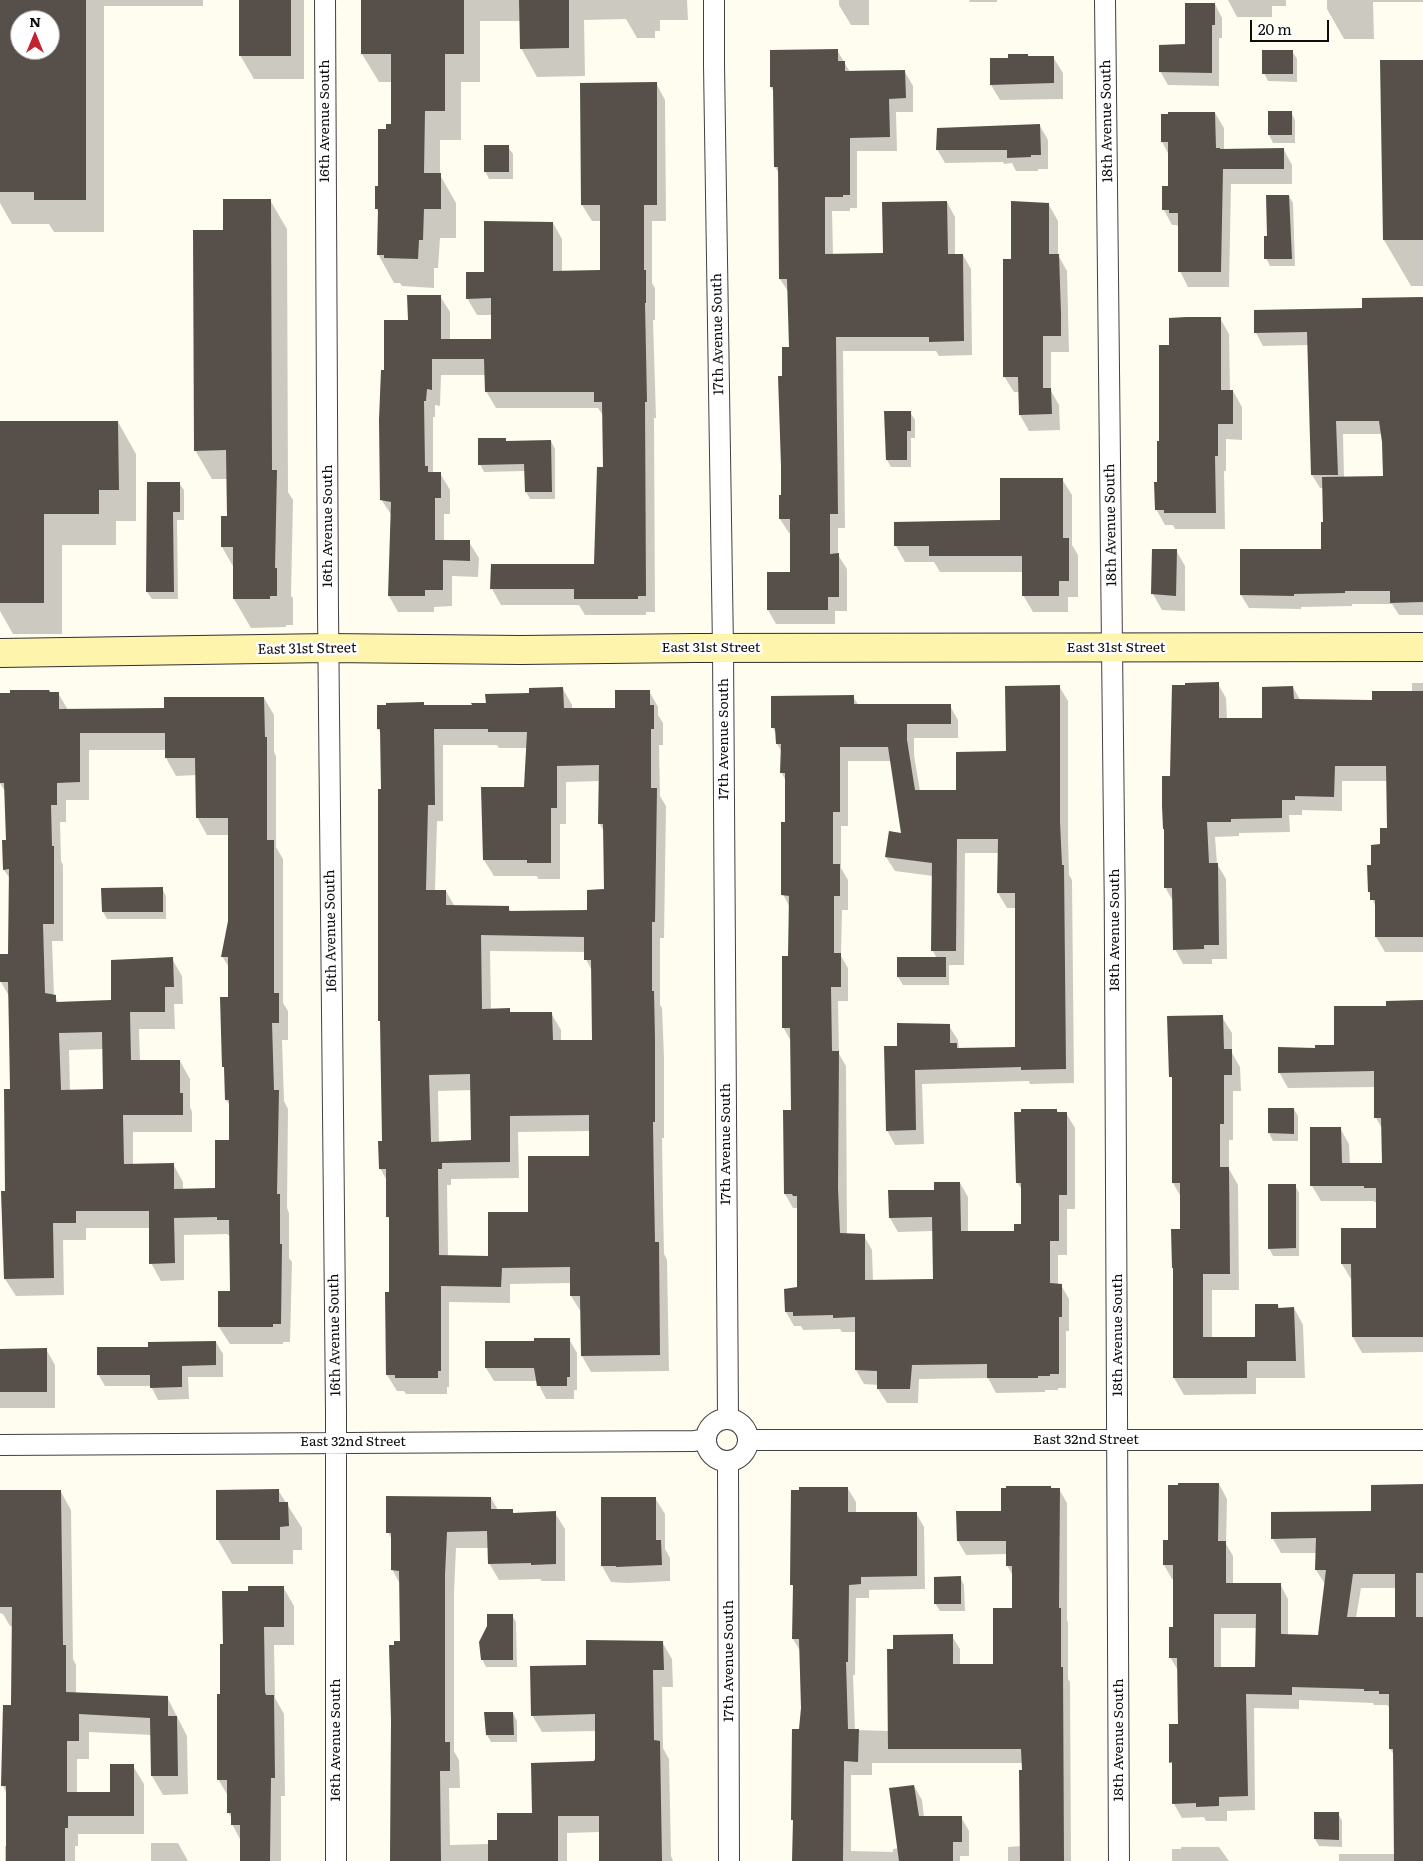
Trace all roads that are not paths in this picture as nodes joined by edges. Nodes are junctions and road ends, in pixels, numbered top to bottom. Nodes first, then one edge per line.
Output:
1 (325, 0) edge
2 (714, 0) edge
3 (1105, 0) edge
4 (1423, 647) edge
5 (328, 648) junction
6 (723, 648) junction
7 (1113, 649) junction
8 (0, 653) edge
9 (728, 1418) junction
10 (705, 1440) junction
11 (748, 1440) junction
12 (1119, 1440) junction
13 (1423, 1440) edge
14 (335, 1442) junction
15 (0, 1444) edge
16 (728, 1461) junction
17 (336, 1861) edge
18 (729, 1861) edge
19 (1119, 1861) edge

1 - 5 street, 16th Avenue South
2 - 6 street, 17th Avenue South
3 - 7 street, 18th Avenue South
4 - 7 street, East 31st Street
5 - 6 street, East 31st Street
5 - 8 street, East 31st Street
5 - 14 street, 16th Avenue South
6 - 7 street, East 31st Street
6 - 9 street, 17th Avenue South
7 - 12 street, 18th Avenue South
9 - 10 street
9 - 11 street
10 - 14 street, East 32nd Street
10 - 16 street
11 - 12 street, East 32nd Street
11 - 16 street
12 - 13 street, East 32nd Street
12 - 19 street, 18th Avenue South
14 - 15 street, East 32nd Street
14 - 17 street, 16th Avenue South
16 - 18 street, 17th Avenue South

